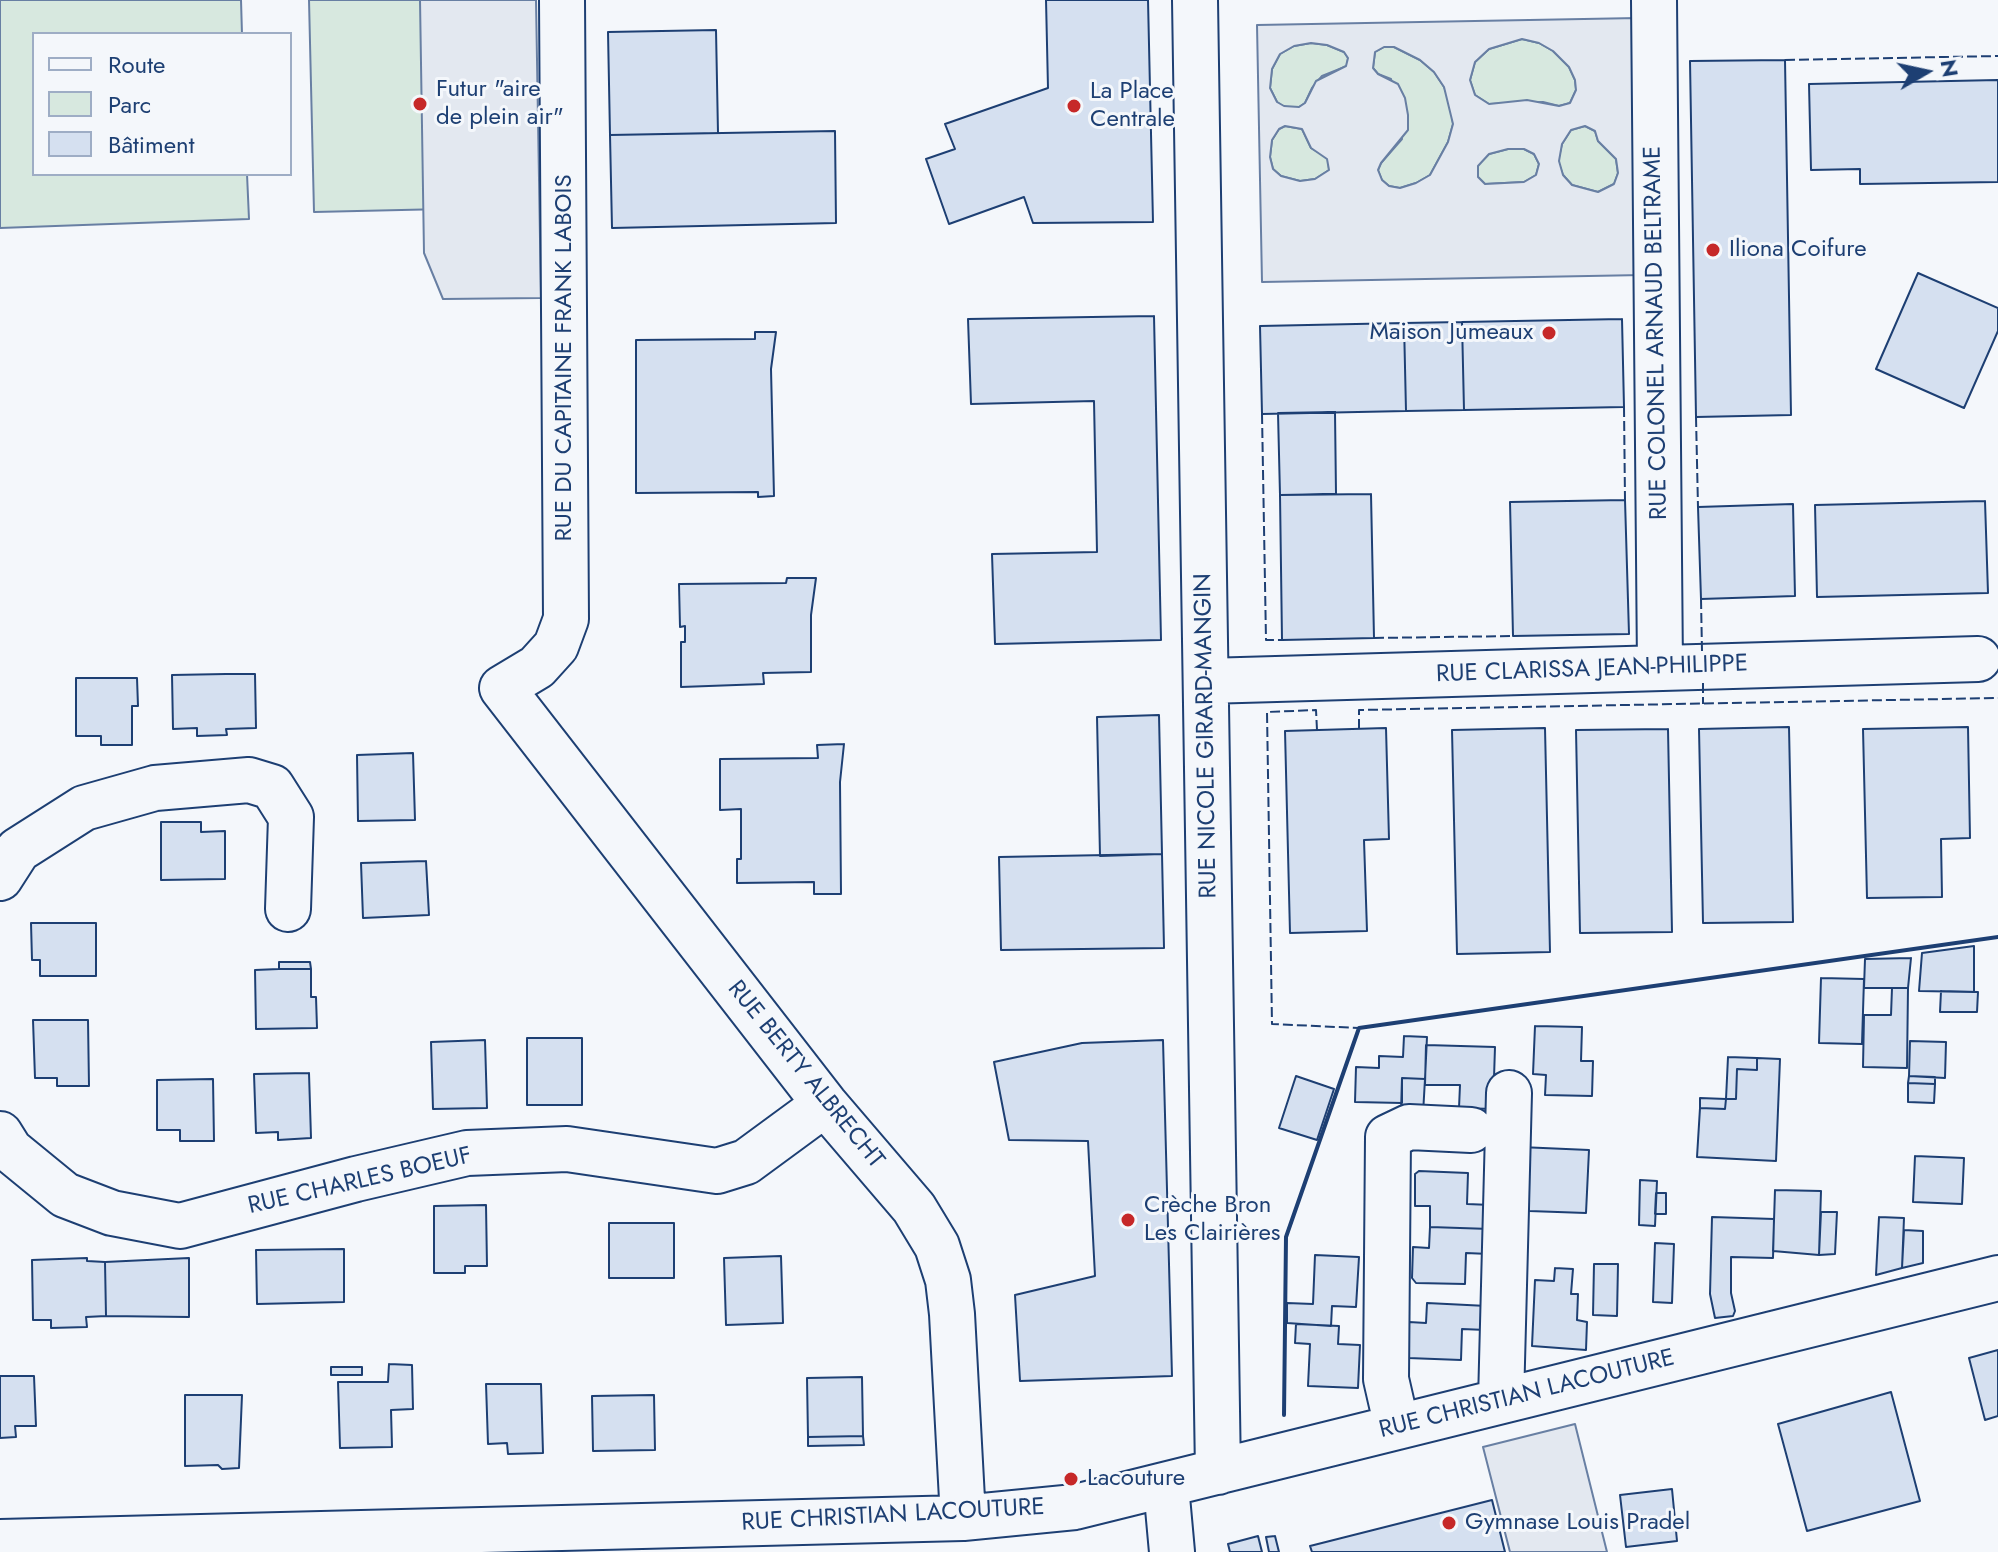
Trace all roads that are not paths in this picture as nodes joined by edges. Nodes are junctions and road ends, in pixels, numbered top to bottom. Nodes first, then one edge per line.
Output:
1 (562, 0) edge
2 (1195, 0) edge
3 (1654, 0) edge
4 (1978, 659) dead end
5 (1681, 667) junction
6 (1206, 681) junction
7 (502, 688) joint
8 (0, 878) edge
9 (288, 909) dead end
10 (1509, 1093) dead end
11 (825, 1104) junction
12 (1471, 1130) dead end
13 (0, 1134) edge
14 (1998, 1278) edge
15 (1501, 1401) junction
16 (1397, 1427) junction
17 (1218, 1472) junction
18 (1166, 1486) junction
19 (963, 1518) junction
20 (0, 1542) edge
21 (1172, 1552) edge

1 - 7 street, RUE DU CAPITAINE FRANK LABOIS
2 - 6 street, RUE NICOLE GIRARD-MANGIN
3 - 5 street, RUE COLONEL ARNAUD BELTRAME
4 - 5 street, RUE CLARISSA JEAN-PHILIPPE
5 - 6 street, RUE CLARISSA JEAN-PHILIPPE
6 - 17 street, RUE NICOLE GIRARD-MANGIN
7 - 11 street, RUE BERTY ALBRECHT
8 - 9 street
10 - 15 street
11 - 13 street, RUE CHARLES BOEUF
11 - 19 street, RUE BERTY ALBRECHT
12 - 16 street
14 - 15 street, RUE CHRISTIAN LACOUTURE
15 - 16 street, RUE CHRISTIAN LACOUTURE
16 - 17 street, RUE CHRISTIAN LACOUTURE
17 - 18 street, RUE CHRISTIAN LACOUTURE
18 - 19 street, RUE CHRISTIAN LACOUTURE
18 - 21 street
19 - 20 street, RUE CHRISTIAN LACOUTURE

